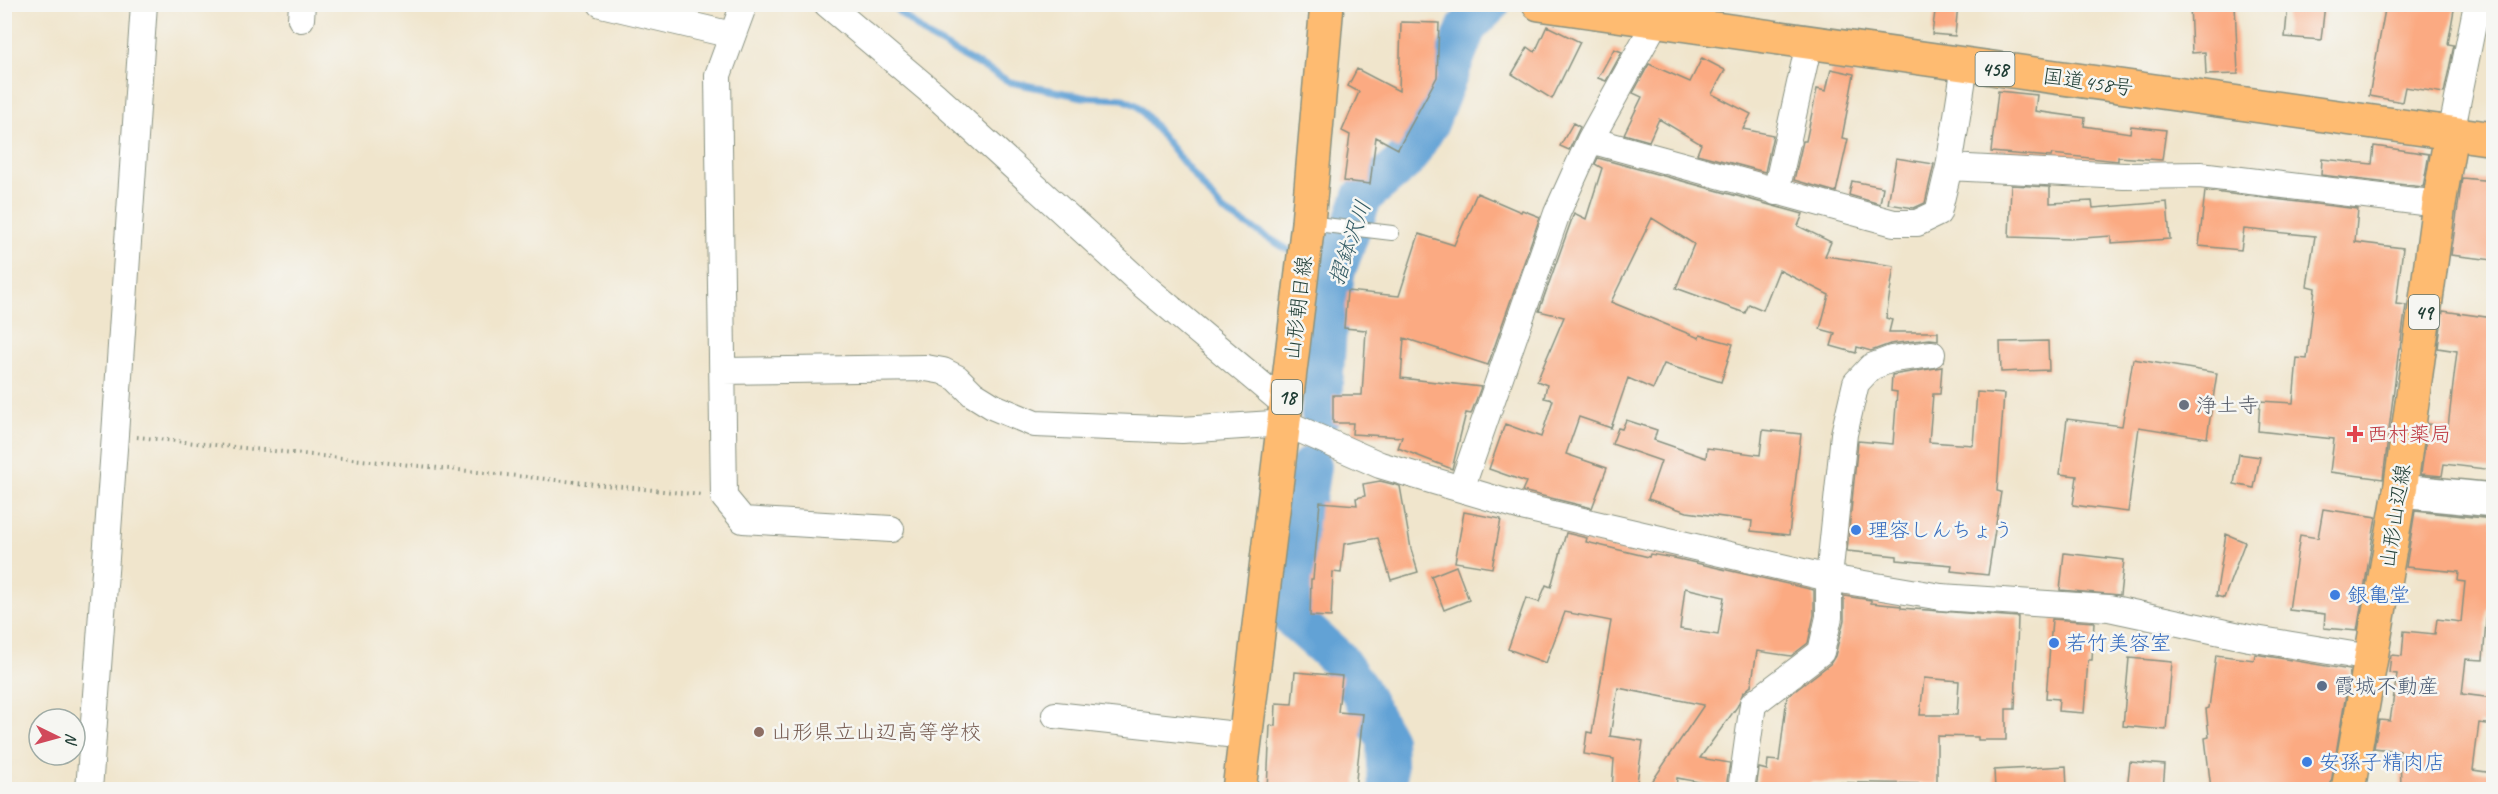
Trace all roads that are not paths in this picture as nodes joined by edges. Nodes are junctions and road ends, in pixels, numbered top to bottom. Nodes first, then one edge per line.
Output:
1 (144, 4) edge
2 (601, 4) edge
3 (744, 4) edge
4 (827, 4) edge
5 (1327, 4) edge
6 (1539, 4) edge
7 (2476, 4) edge
8 (1656, 21) junction
9 (732, 35) junction
10 (1809, 43) junction
11 (1965, 65) junction
12 (2451, 134) junction
13 (2493, 139) edge
14 (1590, 140) junction
15 (1949, 167) junction
16 (1776, 192) junction
17 (2439, 204) junction
18 (1309, 224) junction
19 (1392, 233) dead end
20 (1932, 354) dead end
21 (723, 371) junction
22 (1285, 414) junction
23 (1461, 489) junction
24 (2400, 491) junction
25 (2493, 500) edge
26 (891, 529) dead end
27 (1829, 578) junction
28 (2371, 658) junction
29 (1055, 715) dead end
30 (1246, 736) junction
31 (88, 789) edge
32 (1239, 789) edge
33 (1741, 789) edge
34 (2348, 789) edge

1 - 31 street
2 - 9 street
3 - 9 street
4 - 22 street
5 - 18 main road, 山形朝日線 / 18
6 - 8 main road, 国道458号 / 458
7 - 12 street
8 - 10 main road, 国道458号 / 458
8 - 14 street
9 - 21 street
10 - 11 main road, 国道458号 / 458
10 - 16 street
11 - 12 main road, 国道458号 / 458
11 - 15 street
12 - 13 main road, 国道458号 / 458
12 - 17 main road, 山形山辺線 / 49
14 - 16 street
14 - 23 street
15 - 16 street
15 - 17 street
17 - 24 main road, 山形山辺線 / 49
18 - 19 lane
18 - 22 main road, 山形朝日線 / 18
20 - 27 street
21 - 22 street
21 - 26 street
22 - 23 street
22 - 30 main road, 山形朝日線 / 18
23 - 27 street
24 - 25 street
24 - 28 main road, 山形山辺線 / 49
27 - 28 street
27 - 33 street
28 - 34 main road, 山形山辺線 / 49
29 - 30 street
30 - 32 main road, 山形朝日線 / 18

